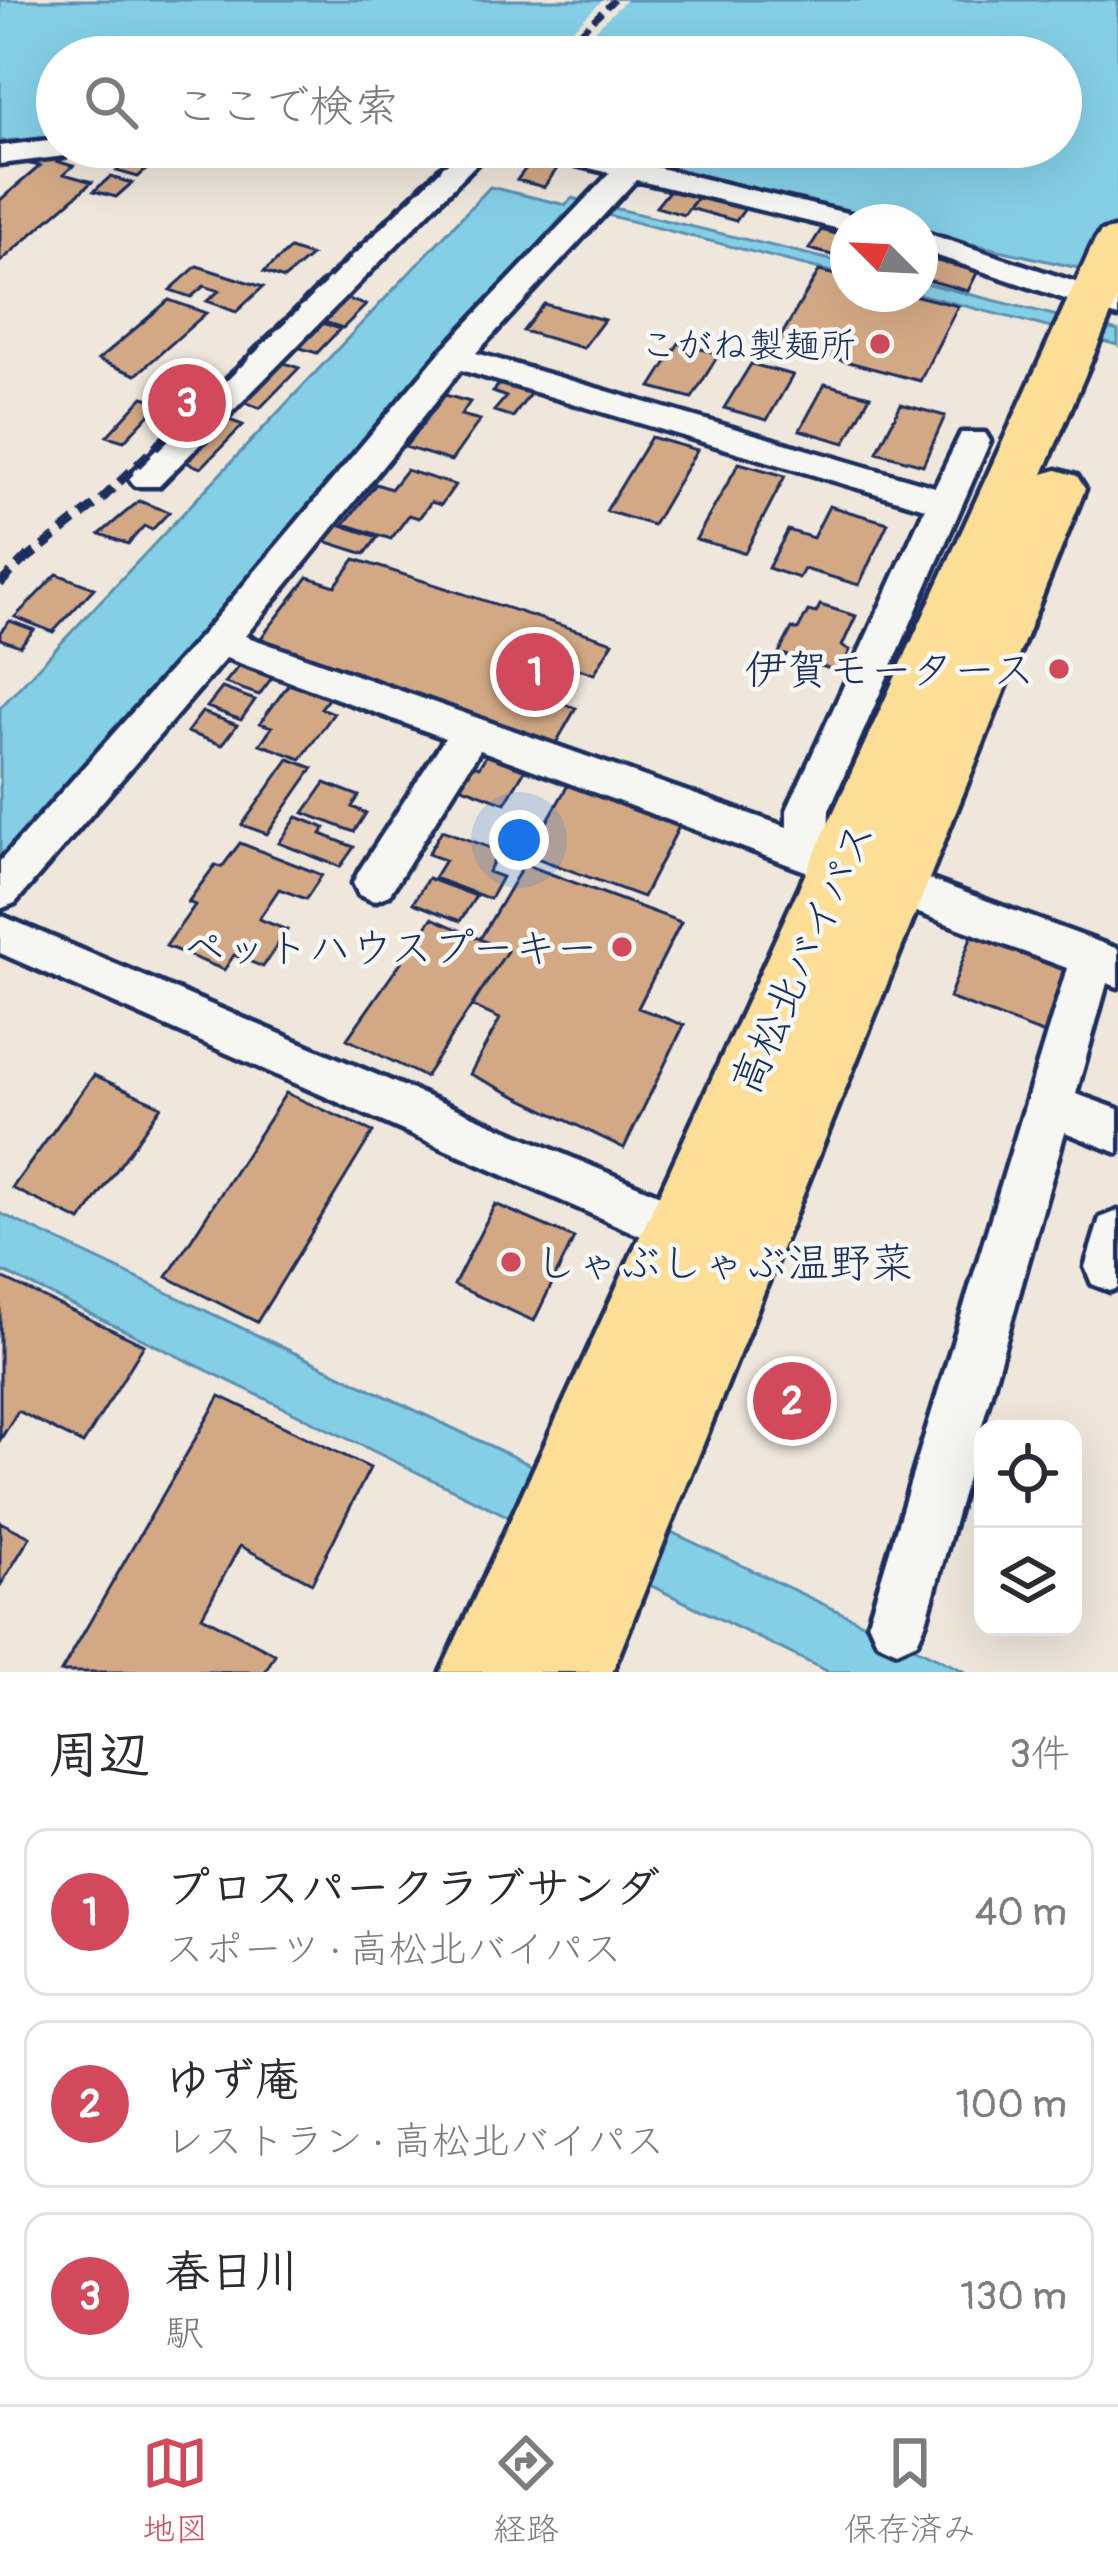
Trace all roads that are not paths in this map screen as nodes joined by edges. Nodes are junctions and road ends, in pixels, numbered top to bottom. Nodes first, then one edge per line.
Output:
1 (36, 150) edge
2 (0, 154) edge
3 (458, 168) edge
4 (626, 168) edge
5 (630, 169) junction
6 (830, 218) edge
7 (1118, 242) edge
8 (938, 248) edge
9 (1100, 320) edge
10 (454, 357) junction
11 (973, 441) dead end
12 (146, 478) dead end
13 (946, 502) junction
14 (219, 641) junction
15 (471, 730) junction
16 (847, 867) junction
17 (374, 883) dead end
18 (0, 891) edge
19 (0, 933) edge
20 (1105, 964) edge
21 (1049, 1106) junction
22 (1118, 1131) edge
23 (682, 1229) junction
24 (588, 1527) junction
25 (897, 1622) dead end
26 (487, 1672) edge
27 (566, 1672) edge

1 - 2 street
3 - 12 street
4 - 5 street
5 - 6 street
5 - 10 street
7 - 9 highway, 高松北バイパス
8 - 9 street
9 - 16 highway, 高松北バイパス
10 - 13 street
10 - 14 street
11 - 13 street
13 - 16 street
14 - 15 street
14 - 18 street
15 - 16 street
15 - 17 street
16 - 20 street
16 - 23 highway, 高松北バイパス
16 - 24 highway, 高松北バイパス
19 - 23 street
20 - 21 street
21 - 22 street
21 - 25 street
23 - 24 highway, 高松北バイパス
24 - 26 highway, 高松北バイパス
24 - 27 highway, 高松北バイパス

